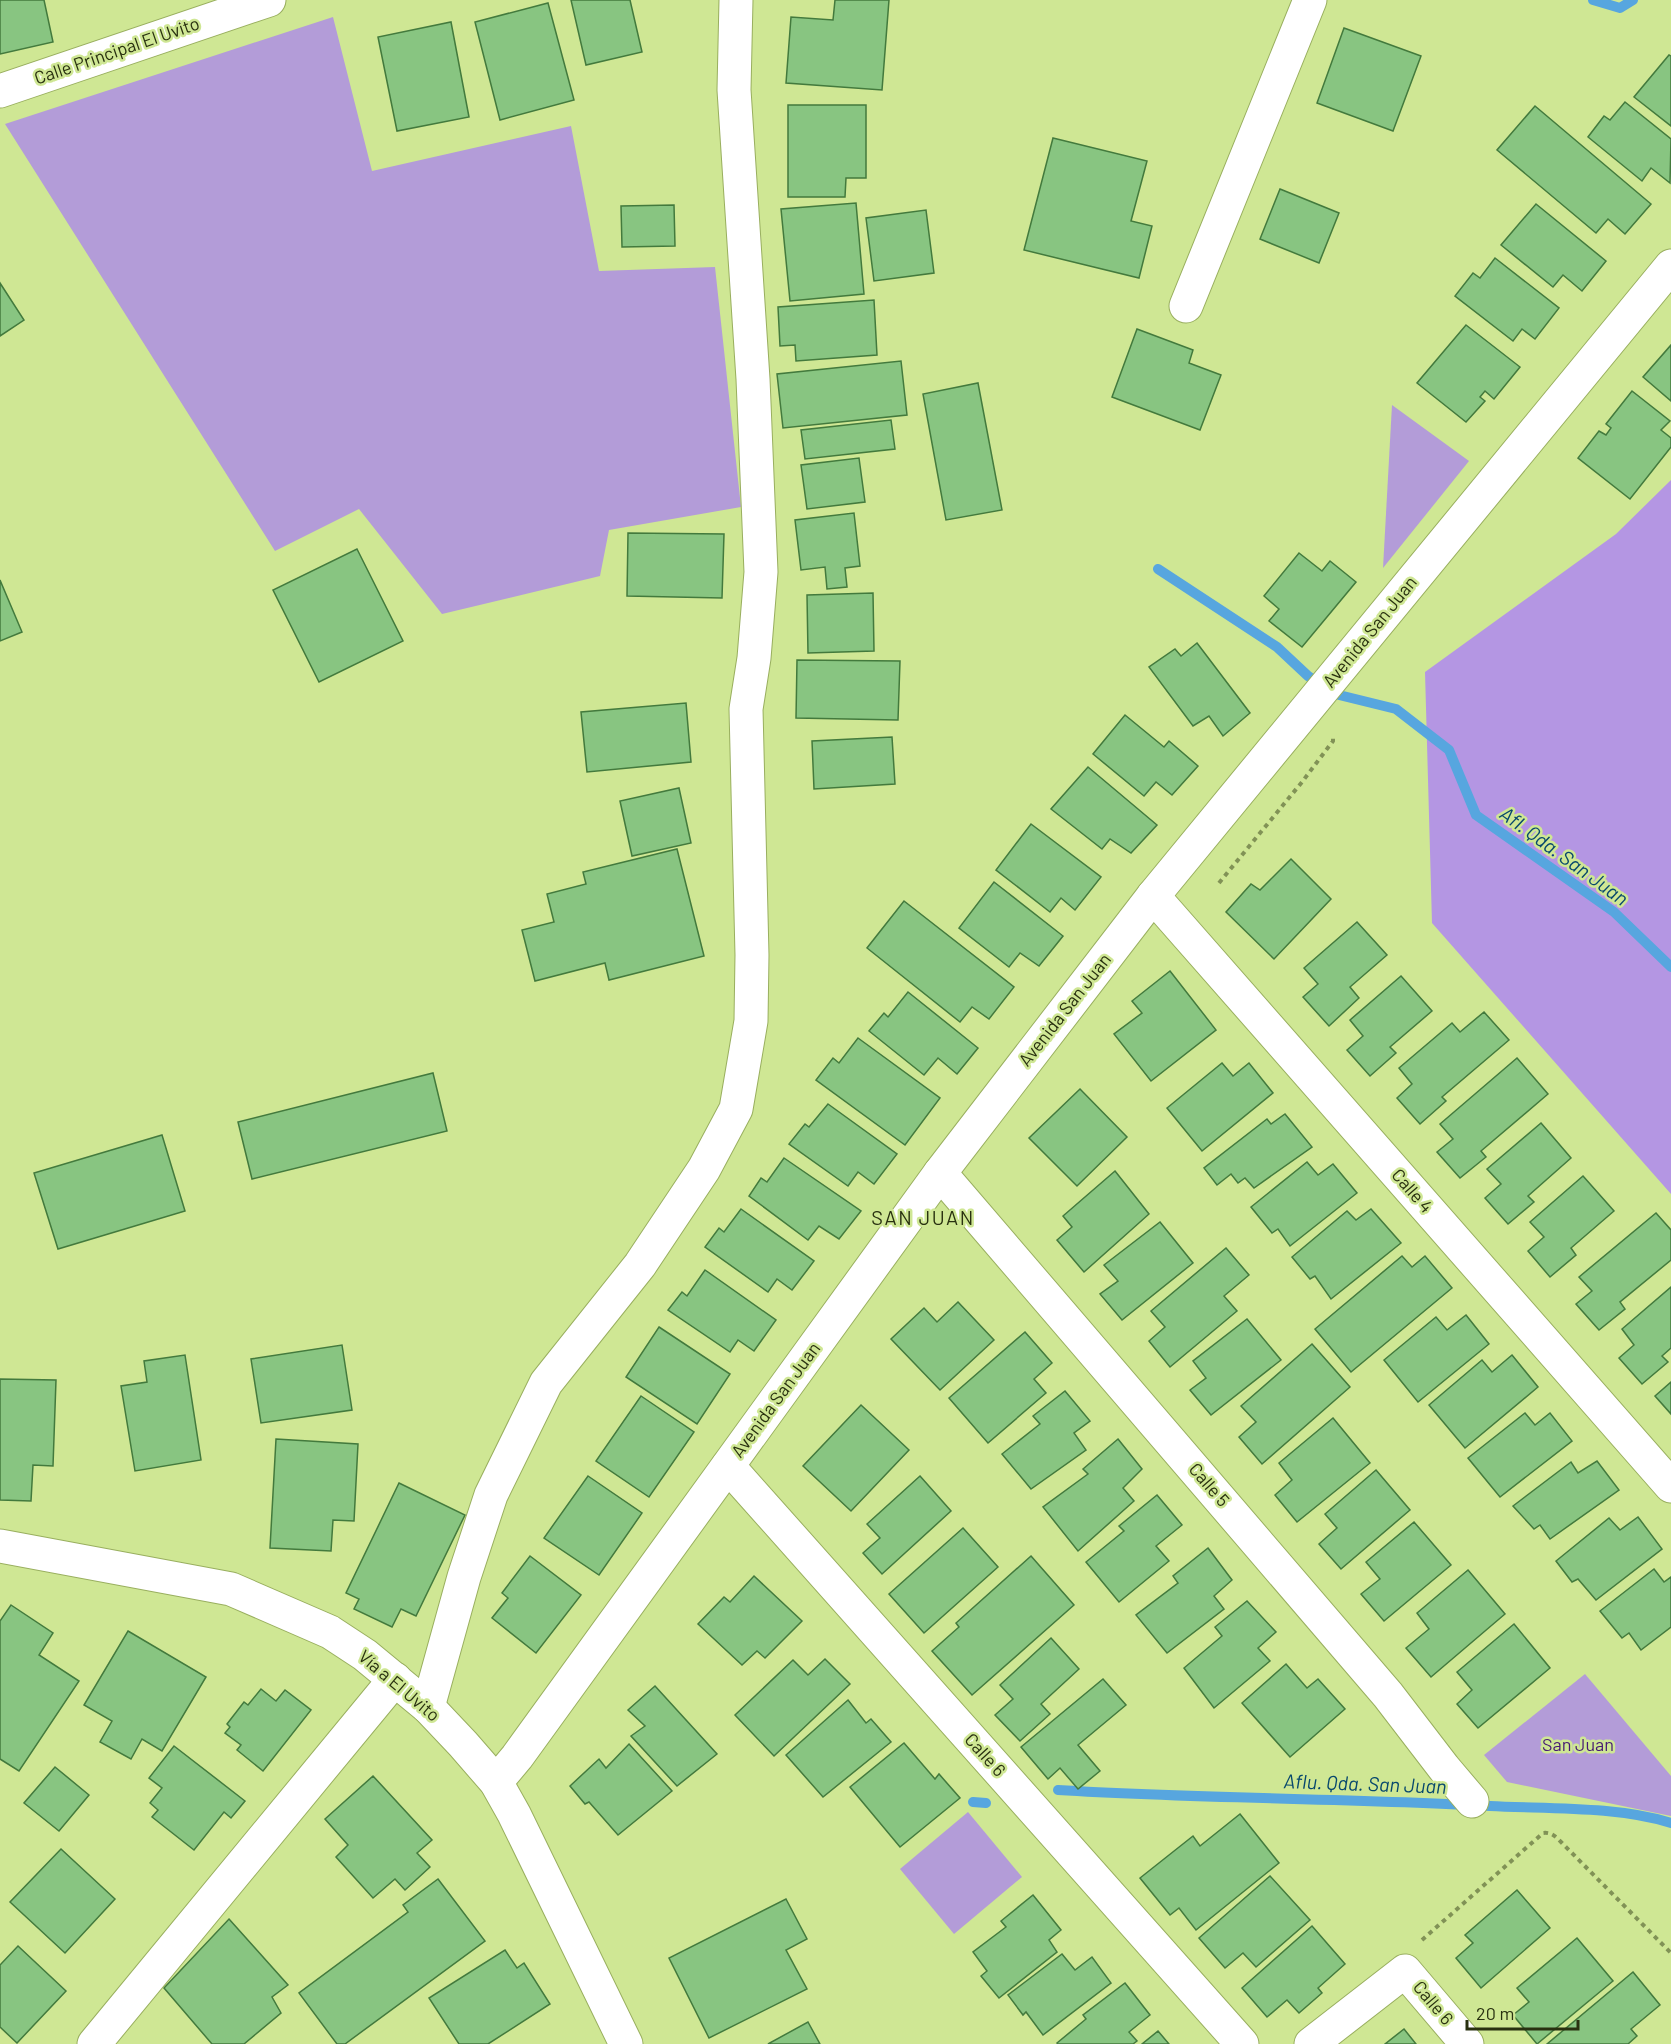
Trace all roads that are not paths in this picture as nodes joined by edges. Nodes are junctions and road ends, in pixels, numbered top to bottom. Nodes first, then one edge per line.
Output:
1 (269, 0) edge
2 (735, 0) edge
3 (1310, 0) edge
4 (0, 91) edge
5 (1671, 266) edge
6 (1186, 306) dead end
7 (1153, 896) junction
8 (940, 1173) junction
9 (728, 1466) junction
10 (1671, 1486) edge
11 (0, 1546) edge
12 (395, 1679) junction
13 (428, 1707) junction
14 (496, 1782) junction
15 (1472, 1801) dead end
16 (94, 2044) edge
17 (626, 2044) edge
18 (1242, 2044) edge
19 (1311, 2044) edge
20 (1467, 2044) edge

1 - 4 street, Calle Principal El Uvito
2 - 13 street
3 - 6 street
5 - 7 street, Avenida San Juan
7 - 8 street, Avenida San Juan
7 - 10 street, Calle 4
8 - 9 street, Avenida San Juan
8 - 15 street, Calle 5
9 - 14 street, Avenida San Juan
9 - 18 street, Calle 6
11 - 12 street, Vía a El Uvito
12 - 13 street, Vía a El Uvito
12 - 16 street
13 - 14 street, Vía a El Uvito
14 - 17 street, Vía a El Uvito
19 - 20 street, Calle 6

